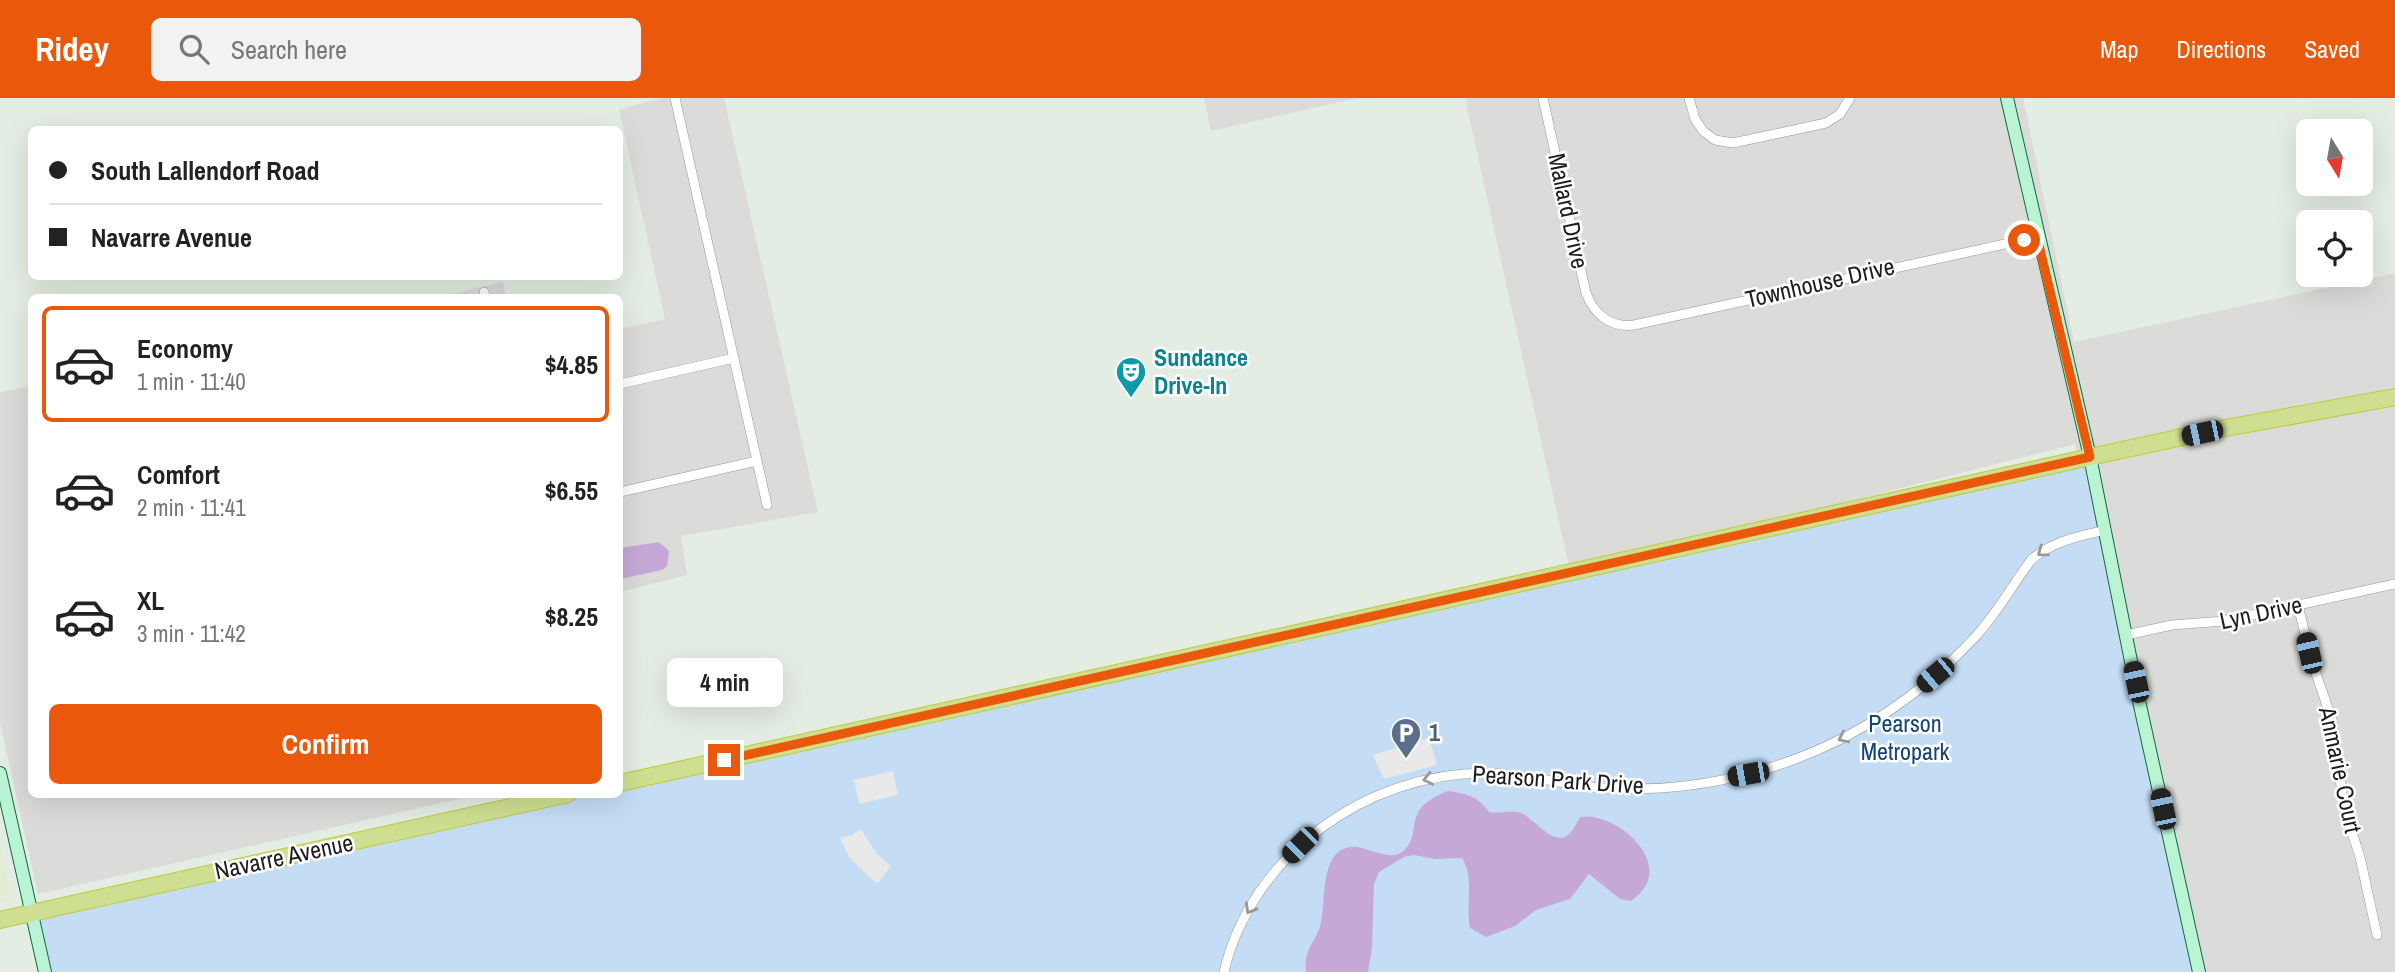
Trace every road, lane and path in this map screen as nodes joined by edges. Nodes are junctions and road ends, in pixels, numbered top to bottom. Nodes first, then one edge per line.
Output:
1 (675, 98) edge
2 (1543, 98) edge
3 (1689, 98) edge
4 (1850, 98) edge
5 (2007, 98) edge
6 (2037, 237) junction
7 (1604, 318) joint
8 (734, 358) junction
9 (623, 383) edge
10 (2395, 397) edge
11 (2090, 457) junction
12 (757, 461) junction
13 (623, 491) edge
14 (767, 505) dead end
15 (2106, 530) junction
16 (2395, 584) edge
17 (2298, 605) junction
18 (2126, 635) junction
19 (0, 773) edge
20 (623, 782) edge
21 (546, 798) edge
22 (31, 912) junction
23 (0, 920) edge
24 (2377, 935) dead end
25 (45, 972) edge
26 (1224, 972) edge
27 (2199, 972) edge

1 - 8 street
2 - 7 street, Mallard Drive
3 - 4 street
5 - 6 street
6 - 7 street, Townhouse Drive
6 - 11 street
8 - 9 street
8 - 12 street
10 - 11 highway
11 - 15 street
11 - 20 highway
12 - 13 street
12 - 14 street
15 - 18 street
15 -> 26 street, Pearson Park Drive
16 - 17 street, Lyn Drive
17 - 18 street, Lyn Drive
17 - 24 street, Anmarie Court
18 - 27 street
19 - 22 street
21 - 22 highway, Navarre Avenue
22 - 23 highway, Navarre Avenue
22 - 25 street

